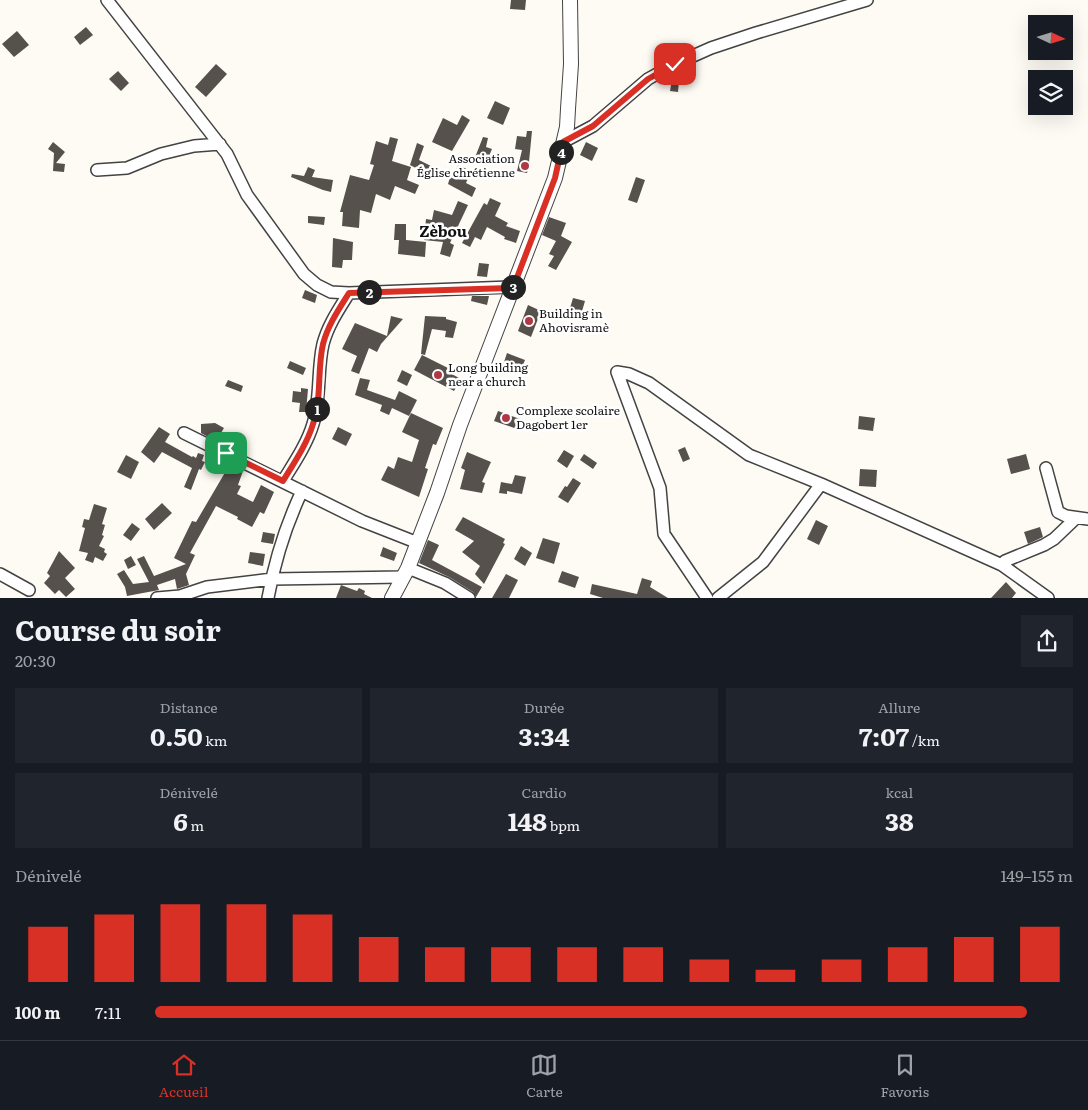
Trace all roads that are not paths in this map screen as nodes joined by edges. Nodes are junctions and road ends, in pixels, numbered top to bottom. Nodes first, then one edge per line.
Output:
1 (107, 0) edge
2 (570, 0) edge
3 (867, 0) edge
4 (563, 142) junction
5 (220, 144) junction
6 (97, 170) dead end
7 (513, 288) junction
8 (349, 293) junction
9 (184, 433) dead end
10 (1046, 468) dead end
11 (283, 481) junction
12 (821, 484) junction
13 (302, 491) junction
14 (1082, 518) edge
15 (418, 543) junction
16 (1002, 565) junction
17 (405, 573) junction
18 (0, 574) edge
19 (272, 578) junction
20 (29, 590) dead end
21 (157, 598) edge
22 (268, 598) edge
23 (392, 598) edge
24 (469, 598) edge
25 (706, 598) edge
26 (718, 598) edge
27 (1048, 598) edge

1 - 5 street
2 - 4 street
3 - 4 street
4 - 7 street
5 - 6 street
5 - 8 street
7 - 8 street
7 - 15 street
8 - 11 street
9 - 11 street
10 - 14 street
11 - 13 street
12 - 16 street
12 - 25 street
12 - 26 street
13 - 15 street
13 - 19 street
14 - 16 street
15 - 17 street
16 - 27 street
17 - 19 street
17 - 23 street
17 - 24 street
18 - 20 street
19 - 21 street
19 - 22 street

